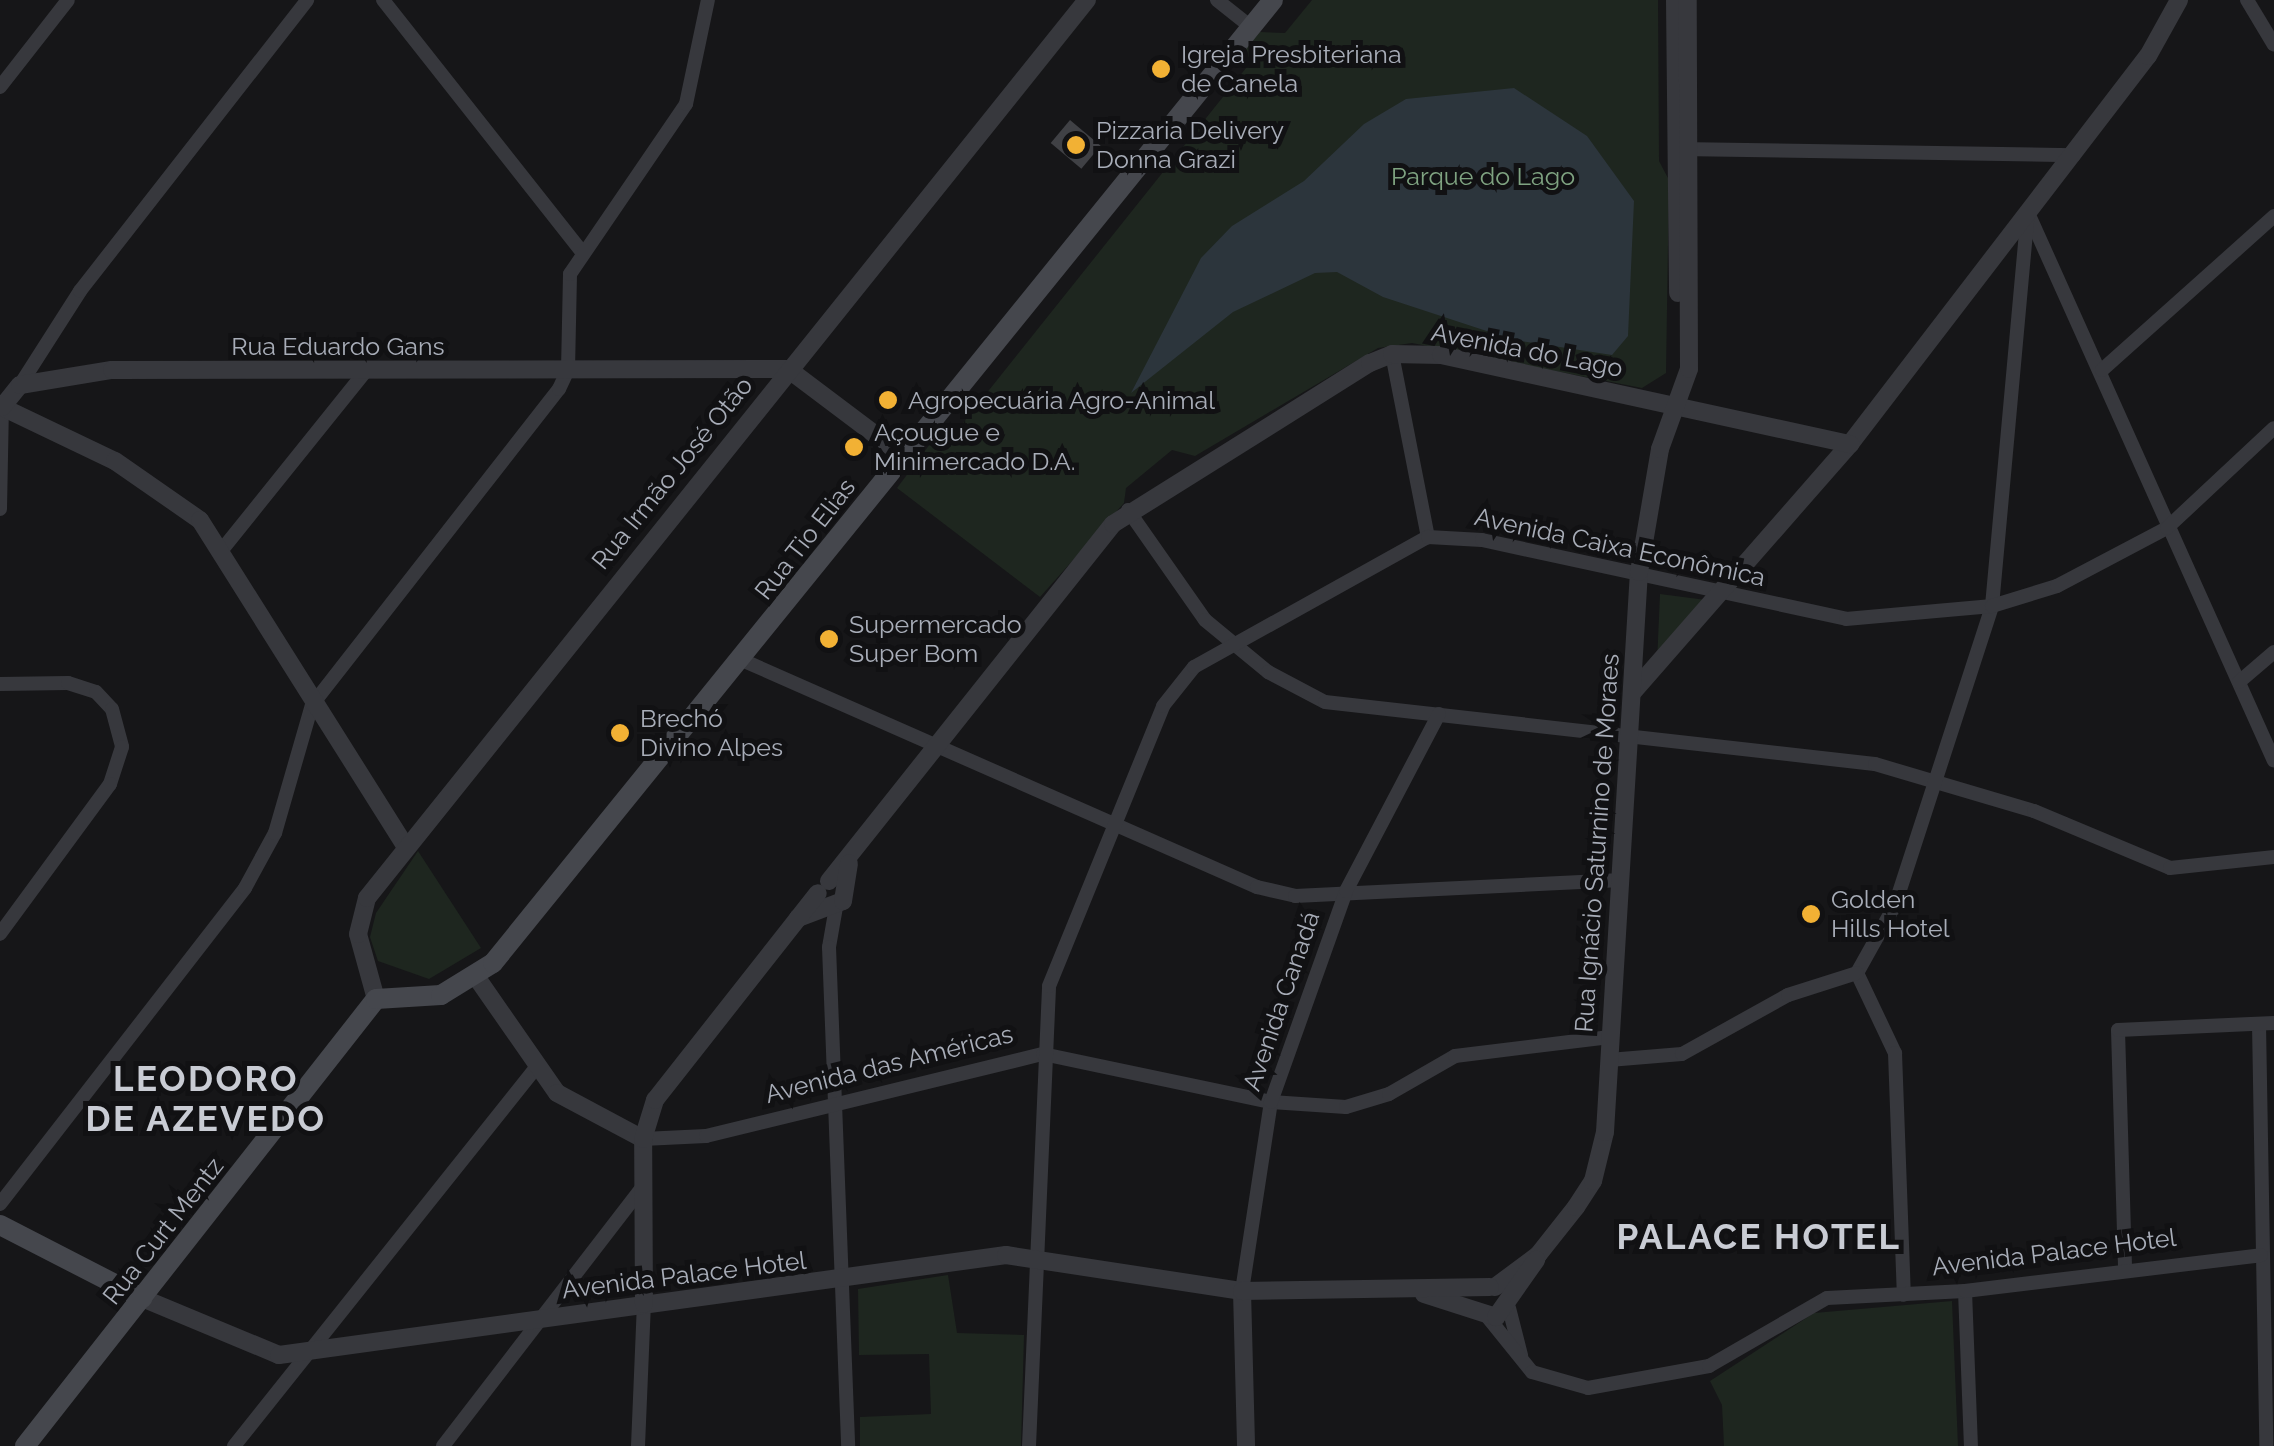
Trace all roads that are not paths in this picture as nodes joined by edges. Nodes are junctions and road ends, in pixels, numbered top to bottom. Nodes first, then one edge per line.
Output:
1 (68, 0) edge
2 (307, 0) edge
3 (383, 0) edge
4 (708, 0) edge
5 (1087, 0) edge
6 (1217, 0) edge
7 (1273, 0) edge
8 (1674, 0) edge
9 (1688, 0) edge
10 (2179, 0) edge
11 (2248, 0) edge
12 (1251, 27) junction
13 (2274, 45) edge
14 (1682, 83) junction
15 (0, 87) edge
16 (1683, 149) junction
17 (2074, 155) junction
18 (2028, 212) junction
19 (2274, 216) edge
20 (581, 251) junction
21 (1392, 354) junction
22 (788, 369) junction
23 (568, 370) junction
24 (2102, 370) junction
25 (365, 372) junction
26 (20, 384) junction
27 (1, 406) edge
28 (1674, 410) junction
29 (2274, 428) edge
30 (1850, 444) junction
31 (902, 455) junction
32 (0, 509) edge
33 (1128, 510) junction
34 (2168, 528) junction
35 (1428, 536) junction
36 (221, 551) junction
37 (1639, 572) junction
38 (1722, 589) junction
39 (1992, 606) junction
40 (1229, 643) junction
41 (2274, 652) edge
42 (742, 660) junction
43 (2239, 682) junction
44 (0, 684) edge
45 (1632, 693) junction
46 (312, 705) junction
47 (1439, 714) junction
48 (1631, 732) junction
49 (938, 746) junction
50 (2274, 761) edge
51 (1935, 787) junction
52 (1112, 825) junction
53 (405, 845) junction
54 (2274, 857) edge
55 (1622, 880) junction
56 (1346, 891) junction
57 (822, 900) junction
58 (0, 934) edge
59 (830, 947) junction
60 (1857, 974) junction
61 (477, 978) junction
62 (376, 999) junction
63 (2266, 1023) edge
64 (1610, 1037) junction
65 (1043, 1054) junction
66 (1610, 1060) junction
67 (536, 1066) junction
68 (840, 1099) junction
69 (1271, 1102) junction
70 (642, 1139) junction
71 (2267, 1162) edge
72 (642, 1188) junction
73 (0, 1204) edge
74 (0, 1225) edge
75 (1033, 1255) junction
76 (1538, 1255) junction
77 (2261, 1255) junction
78 (2125, 1266) junction
79 (844, 1282) junction
80 (1492, 1287) junction
81 (1400, 1290) junction
82 (1242, 1291) junction
83 (1965, 1291) junction
84 (1904, 1295) junction
85 (142, 1298) junction
86 (644, 1304) junction
87 (1509, 1306) junction
88 (1484, 1313) junction
89 (542, 1317) junction
90 (305, 1354) junction
91 (1522, 1360) junction
92 (25, 1446) edge
93 (234, 1446) edge
94 (443, 1446) edge
95 (638, 1446) edge
96 (848, 1446) edge
97 (1029, 1446) edge
98 (1246, 1446) edge
99 (1971, 1446) edge
100 (2266, 1446) edge

1 - 15 street
2 - 26 street
3 - 20 street
4 - 20 street
5 - 22 street, Rua Irmão José Otão
6 - 12 street
7 - 12 main road, Rua Tio Elias
8 - 14 street, Rua Ignácio Saturnino de Moraes
9 - 14 street, Rua Ignácio Saturnino de Moraes
10 - 17 street
11 - 13 street
12 - 31 main road, Rua Tio Elias
14 - 16 street, Rua Ignácio Saturnino de Moraes
16 - 17 street
16 - 28 street, Rua Ignácio Saturnino de Moraes
17 - 18 street
18 - 24 street
18 - 30 street
18 - 39 street
19 - 24 street
20 - 23 street
21 - 28 street, Avenida do Lago
21 - 33 street, Avenida do Lago
21 - 35 street
22 - 23 street, Rua Eduardo Gans
22 - 31 street
22 - 53 street, Rua Irmão José Otão
23 - 25 street, Rua Eduardo Gans
23 - 46 street
24 - 34 street
25 - 26 street, Rua Eduardo Gans
25 - 36 street
26 - 27 street
27 - 32 street
27 - 36 street
28 - 30 street, Avenida do Lago
28 - 37 street, Rua Ignácio Saturnino de Moraes
29 - 34 street, Avenida Caixa Econômica
30 - 38 street
31 - 42 main road, Rua Tio Elias
33 - 40 street
33 - 49 street, Avenida do Lago
34 - 39 street, Avenida Caixa Econômica
34 - 43 street
35 - 37 street, Avenida Caixa Econômica
35 - 40 street
36 - 46 street
37 - 38 street, Avenida Caixa Econômica
37 - 45 street, Rua Ignácio Saturnino de Moraes
38 - 39 street, Avenida Caixa Econômica
38 - 45 street
39 - 51 street
40 - 47 street
40 - 52 street
41 - 43 street
42 - 49 street
42 - 61 main road, Rua Tio Elias
43 - 50 street
44 - 58 street
45 - 48 street, Rua Ignácio Saturnino de Moraes
46 - 53 street
46 - 73 street
47 - 48 street
47 - 56 street, Avenida Canadá
48 - 51 street
48 - 55 street, Rua Ignácio Saturnino de Moraes
49 - 52 street
49 - 57 street, Avenida do Lago
51 - 54 street
51 - 60 street
52 - 56 street
52 - 65 street
53 - 62 street, Rua Irmão José Otão
55 - 56 street
55 - 64 street, Rua Ignácio Saturnino de Moraes
56 - 69 street, Avenida Canadá
57 - 59 street
57 - 59 street
57 - 70 street, Avenida do Lago
59 - 68 street
60 - 66 street
60 - 84 street
61 - 62 main road, Rua Tio Elias
61 - 67 street, Avenida das Américas
62 - 85 main road, Rua Curt Mentz
63 - 71 street
63 - 78 street
64 - 66 street, Rua Ignácio Saturnino de Moraes
64 - 69 street, Avenida das Américas
65 - 68 street, Avenida das Américas
65 - 69 street, Avenida das Américas
65 - 75 street
66 - 76 street, Rua Ignácio Saturnino de Moraes
67 - 70 street, Avenida das Américas
67 - 90 street
68 - 70 street, Avenida das Américas
68 - 79 street
69 - 82 street, Avenida Canadá
70 - 72 street
71 - 77 street
72 - 86 street
72 - 89 street
74 - 85 main road, Avenida Palace Hotel
75 - 79 street, Avenida Palace Hotel
75 - 82 street, Avenida Palace Hotel
75 - 97 street
76 - 80 street, Rua Ignácio Saturnino de Moraes
76 - 87 street, Rua Ignácio Saturnino de Moraes
77 - 78 street, Avenida Palace Hotel
77 - 100 street
78 - 83 street, Avenida Palace Hotel
79 - 86 street, Avenida Palace Hotel
79 - 96 street
80 - 81 street, Avenida Palace Hotel
80 - 87 street
80 - 88 street
81 - 82 street, Avenida Palace Hotel
81 - 88 street, Avenida Palace Hotel
82 - 98 street, Avenida Canadá
83 - 84 street, Avenida Palace Hotel
83 - 99 street
84 - 91 street, Avenida Palace Hotel
85 - 90 street, Avenida Palace Hotel
85 - 92 main road, Rua Curt Mentz
86 - 89 street, Avenida Palace Hotel
86 - 95 street
87 - 88 street
87 - 91 street
88 - 91 street, Avenida Palace Hotel
89 - 90 street, Avenida Palace Hotel
89 - 94 street
90 - 93 street

